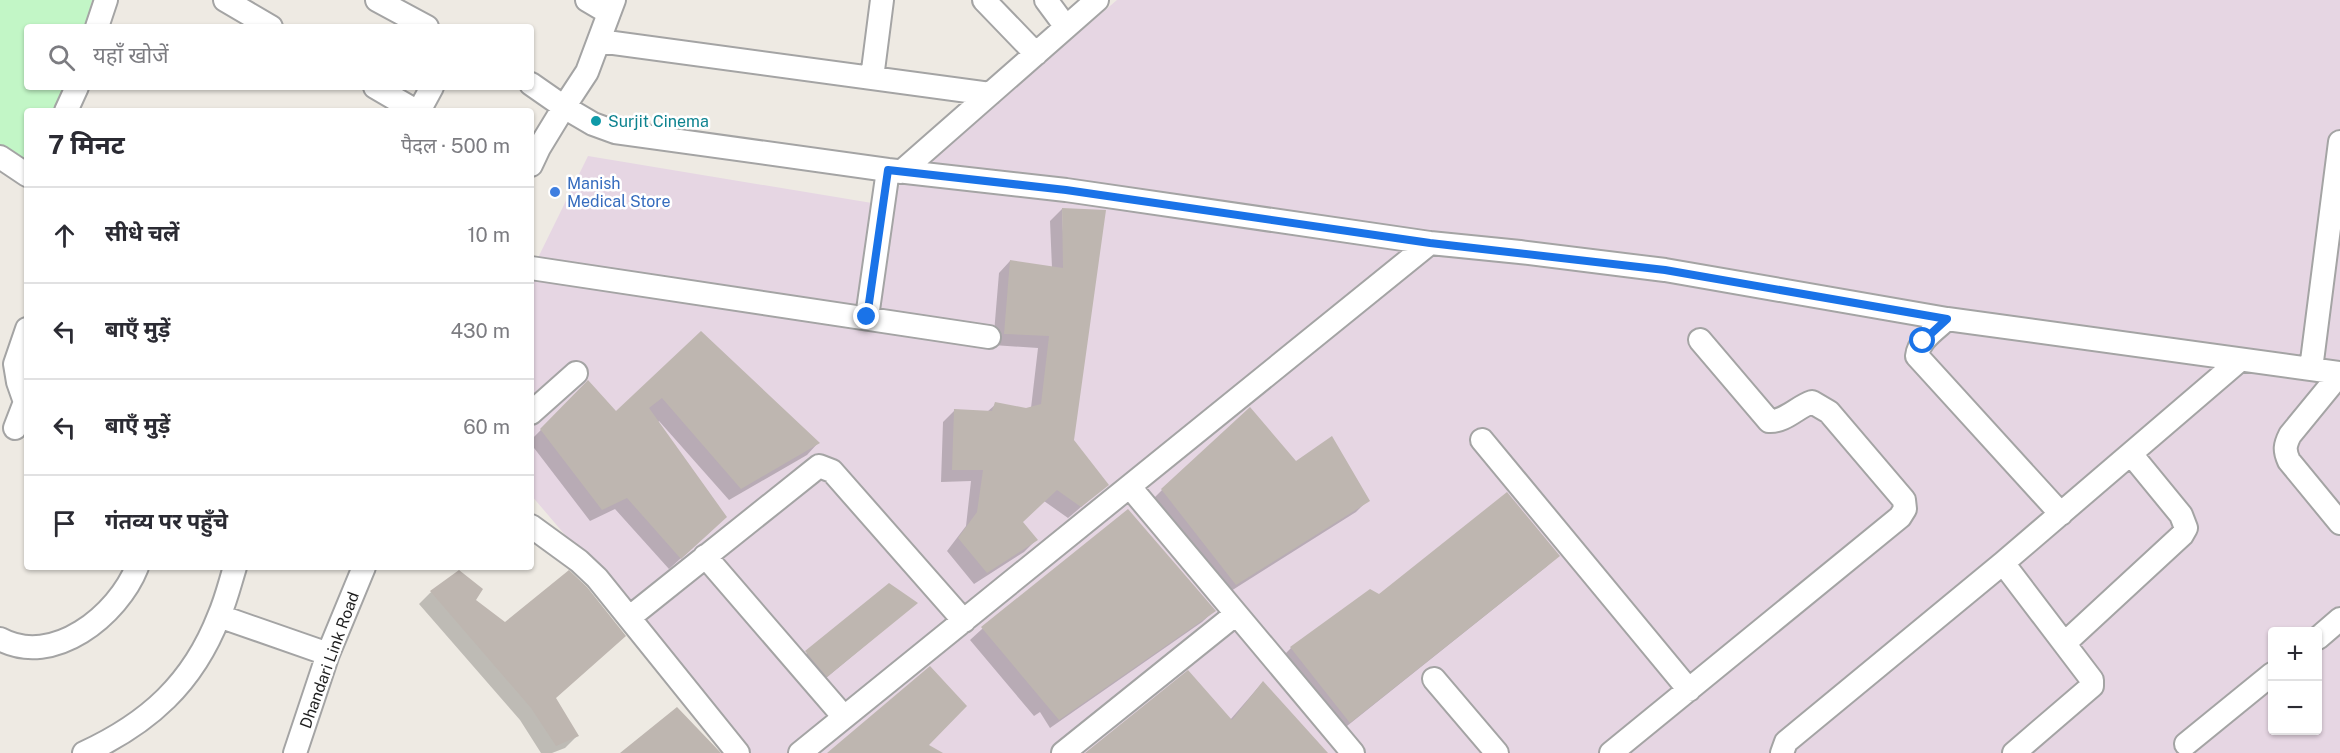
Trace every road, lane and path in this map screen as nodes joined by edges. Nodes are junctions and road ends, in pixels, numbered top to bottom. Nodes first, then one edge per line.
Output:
1 (106, 0) edge
2 (225, 0) edge
3 (377, 0) edge
4 (587, 0) edge
5 (882, 0) edge
6 (984, 0) edge
7 (1046, 0) edge
8 (1097, 0) edge
9 (612, 6) edge
10 (98, 24) edge
11 (267, 24) edge
12 (421, 24) edge
13 (1066, 27) junction
14 (599, 41) junction
15 (1036, 54) junction
16 (872, 78) junction
17 (534, 86) edge
18 (76, 90) edge
19 (380, 90) edge
20 (430, 90) edge
21 (990, 93) junction
22 (564, 107) junction
23 (67, 108) edge
24 (412, 108) edge
25 (419, 108) edge
26 (2340, 142) edge
27 (0, 157) edge
28 (534, 159) edge
29 (895, 171) junction
30 (24, 173) edge
31 (1430, 243) junction
32 (534, 268) edge
33 (867, 317) junction
34 (1947, 319) junction
35 (989, 337) dead end
36 (24, 338) edge
37 (1700, 340) dead end
38 (2240, 360) junction
39 (2311, 369) junction
40 (576, 373) dead end
41 (2340, 373) edge
42 (24, 399) edge
43 (24, 405) edge
44 (534, 410) edge
45 (15, 428) dead end
46 (1482, 440) dead end
47 (2131, 454) junction
48 (1130, 487) junction
49 (2061, 514) junction
50 (2340, 523) edge
51 (534, 528) edge
52 (705, 556) junction
53 (2003, 563) junction
54 (136, 570) edge
55 (234, 570) edge
56 (363, 570) edge
57 (1236, 614) junction
58 (219, 616) junction
59 (630, 617) junction
60 (2340, 619) edge
61 (964, 621) junction
62 (2322, 635) edge
63 (0, 639) edge
64 (2066, 643) junction
65 (328, 654) junction
66 (2268, 677) edge
67 (1434, 679) dead end
68 (1689, 690) junction
69 (844, 717) junction
70 (2186, 744) dead end
71 (84, 753) edge
72 (295, 753) edge
73 (738, 753) edge
74 (800, 753) edge
75 (1064, 753) edge
76 (1353, 753) edge
77 (1497, 753) edge
78 (1611, 753) edge
79 (1782, 753) edge
80 (2014, 753) edge

1 - 10 street
2 - 11 street
3 - 12 street
4 - 9 street
5 - 16 street
6 - 15 street
7 - 13 street
8 - 13 street
9 - 14 street
13 - 15 street
14 - 16 street
14 - 22 street
15 - 21 street
16 - 21 street
17 - 22 street
18 - 23 street
19 - 24 street
20 - 25 street
21 - 29 street
22 - 28 street
22 - 29 street
26 - 39 street
27 - 30 street
29 - 31 street
29 - 33 street
31 - 34 street
31 - 48 street
32 - 33 street
33 - 35 street
34 - 38 street
34 - 49 street
36 - 42 street
37 - 68 street
38 - 39 street
38 - 47 street
39 - 41 street
40 - 44 street
41 - 50 street
43 - 45 street
46 - 68 street
47 - 49 street
47 - 64 street
48 - 57 street
48 - 61 street
49 - 53 street
51 - 59 street
52 - 59 street
52 - 61 street
52 - 69 street
53 - 64 street
53 - 79 street
54 - 63 street
55 - 58 street
56 - 65 street, Dhandari Link Road
57 - 75 street
57 - 76 street
58 - 65 street
58 - 71 street
59 - 73 street
60 - 62 street
61 - 69 street
64 - 80 street
65 - 72 street, Dhandari Link Road
66 - 70 street
67 - 77 street
68 - 78 street
69 - 74 street

